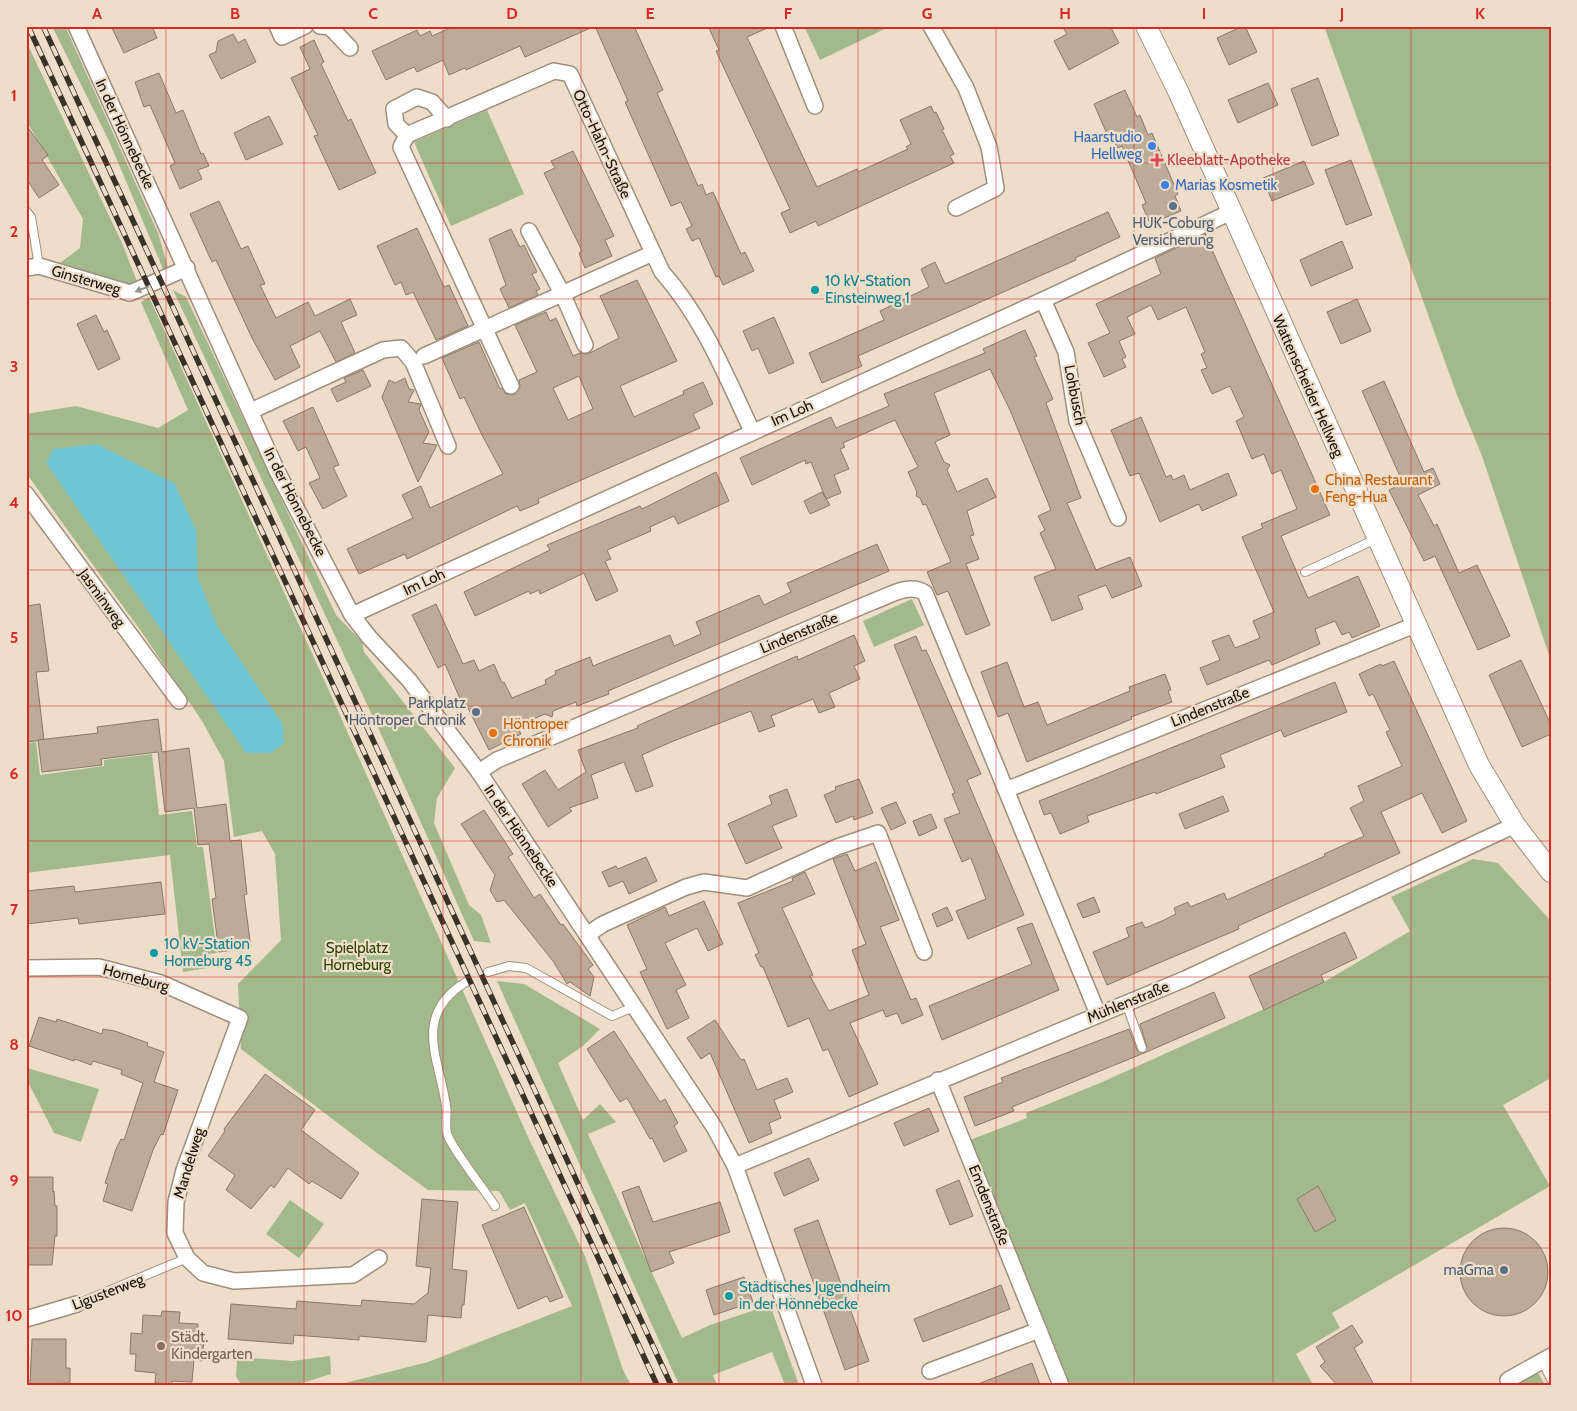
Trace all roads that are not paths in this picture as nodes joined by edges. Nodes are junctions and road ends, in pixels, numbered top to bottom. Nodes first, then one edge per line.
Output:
1 (76, 26) edge
2 (277, 26) edge
3 (304, 26) edge
4 (783, 26) edge
5 (931, 26) edge
6 (1146, 26) edge
7 (327, 27) edge
8 (350, 48) dead end
9 (815, 106) dead end
10 (447, 119) junction
11 (407, 135) junction
12 (956, 208) dead end
13 (26, 211) edge
14 (1231, 212) junction
15 (529, 231) dead end
16 (653, 253) junction
17 (33, 267) edge
18 (187, 268) junction
19 (563, 295) junction
20 (1043, 300) junction
21 (485, 328) junction
22 (585, 345) dead end
23 (424, 356) dead end
24 (511, 386) dead end
25 (251, 411) junction
26 (752, 431) junction
27 (448, 446) dead end
28 (26, 494) edge
29 (1118, 518) dead end
30 (1376, 539) junction
31 (1305, 572) dead end
32 (352, 615) junction
33 (1415, 625) junction
34 (178, 701) dead end
35 (479, 772) junction
36 (1006, 790) junction
37 (1515, 825) junction
38 (1551, 872) edge
39 (587, 935) junction
40 (924, 952) dead end
41 (26, 968) edge
42 (488, 972) dead end
43 (466, 982) dead end
44 (1126, 1003) junction
45 (636, 1006) junction
46 (1098, 1014) junction
47 (240, 1018) joint
48 (1142, 1048) dead end
49 (938, 1080) junction
50 (735, 1166) junction
51 (495, 1206) dead end
52 (187, 1258) junction
53 (379, 1258) dead end
54 (77, 1304) joint
55 (26, 1319) edge
56 (1039, 1330) junction
57 (1546, 1358) edge
58 (930, 1371) dead end
59 (1551, 1379) edge
60 (1503, 1383) edge
61 (814, 1385) edge
62 (1061, 1385) edge

1 - 18 street, In der Hönnebecke
2 - 3 street
4 - 9 street
5 - 12 street
6 - 14 main road, Wattenscheider Hellweg
7 - 8 street
10 - 11 street, Otto-Hahn-Straße
10 - 11 street
10 - 16 street, Otto-Hahn-Straße
11 - 21 street
13 - 17 lane, Ginsterweg
14 - 20 street, Im Loh
14 - 30 main road, Wattenscheider Hellweg
15 - 19 street
16 - 19 street
16 - 26 street, Otto-Hahn-Straße
18 -> 17 street, Ginsterweg
18 - 25 street, In der Hönnebecke
19 - 21 street
19 - 22 street
20 - 26 street, Im Loh
20 - 29 street, Lohbusch
21 - 23 street
21 - 24 street
25 - 27 street
25 - 32 street, In der Hönnebecke
26 - 32 street, Im Loh
28 - 34 street, Jasminweg
30 - 31 lane
30 - 33 main road, Wattenscheider Hellweg
32 - 35 street, In der Hönnebecke
33 - 36 street, Lindenstraße
33 - 37 main road, Wattenscheider Hellweg
35 - 36 street, Lindenstraße
35 - 39 street, In der Hönnebecke
36 - 46 street, Lindenstraße
37 - 38 main road, Wattenscheider Hellweg
37 - 44 street, Mühlenstraße
39 - 40 street
39 - 45 street, In der Hönnebecke
41 - 47 street, Horneburg
42 - 45 lane
43 - 51 lane
44 - 46 street, Mühlenstraße
44 - 48 lane
45 - 50 street, In der Hönnebecke
46 - 49 street, Mühlenstraße
47 - 52 street, Mandelweg
49 - 50 street, Mühlenstraße
49 - 56 street, Emdenstraße
50 - 61 street, In der Hönnebecke
52 - 53 street, Mandelweg
52 - 54 lane, Ligusterweg
54 - 55 street, Ligusterweg
56 - 58 street
56 - 62 street, Emdenstraße
57 - 59 lane
57 - 60 street

